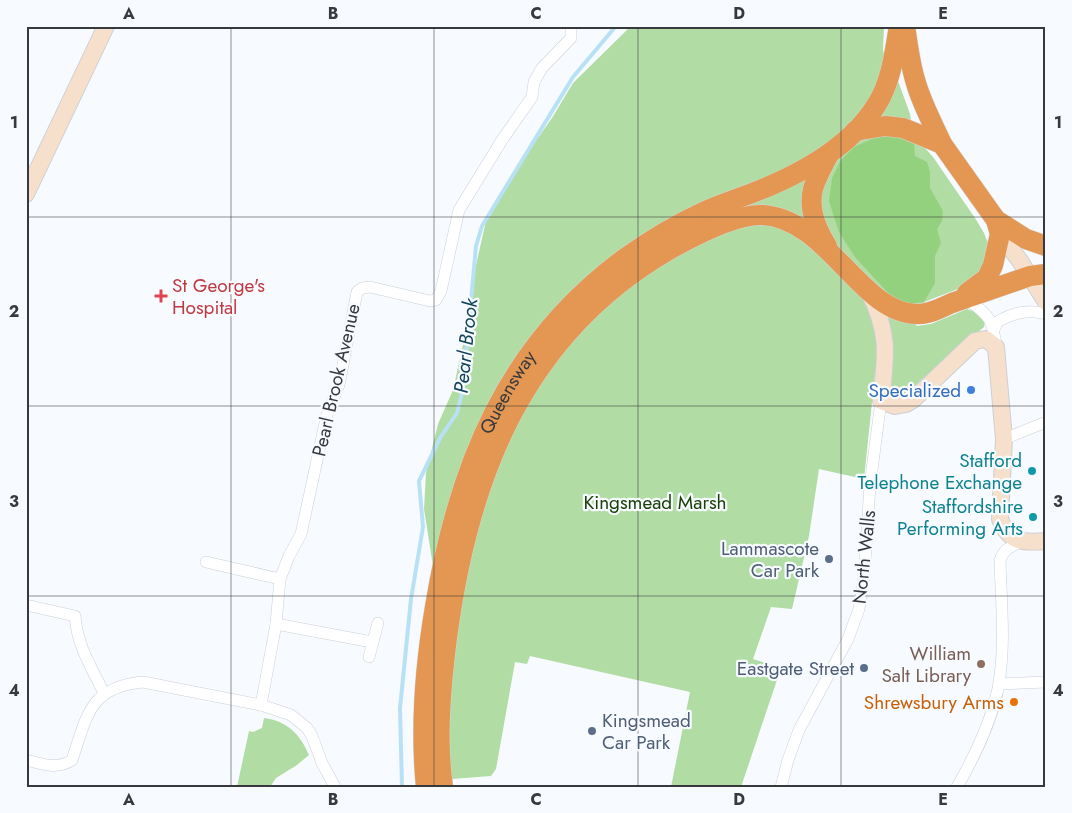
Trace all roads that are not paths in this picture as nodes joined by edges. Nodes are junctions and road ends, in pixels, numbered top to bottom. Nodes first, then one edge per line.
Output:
1 (106, 26) edge
2 (571, 26) edge
3 (899, 26) edge
4 (905, 26) edge
5 (855, 131) junction
6 (942, 144) junction
7 (828, 156) junction
8 (26, 194) edge
9 (998, 227) junction
10 (1046, 246) edge
11 (830, 252) junction
12 (1038, 275) edge
13 (868, 290) junction
14 (960, 301) junction
15 (1046, 302) edge
16 (1046, 314) edge
17 (994, 330) junction
18 (996, 347) junction
19 (881, 401) junction
20 (1046, 422) edge
21 (1004, 439) junction
22 (1046, 540) edge
23 (1020, 542) junction
24 (206, 562) dead end
25 (280, 579) junction
26 (26, 605) edge
27 (276, 624) junction
28 (378, 624) dead end
29 (372, 642) junction
30 (369, 657) dead end
31 (1046, 682) edge
32 (999, 684) junction
33 (104, 693) junction
34 (261, 705) junction
35 (26, 760) edge
36 (434, 784) edge
37 (335, 787) edge
38 (781, 787) edge
39 (957, 787) edge

1 - 8 street
2 - 25 street, Pearl Brook Avenue
3 - 5 highway, Queensway
4 - 6 highway
5 - 6 highway
5 - 7 highway, Queensway
6 - 9 highway
7 - 11 highway, Queensway
7 - 36 highway, Queensway
9 - 10 highway
9 - 12 street
9 - 14 highway, Queensway
11 - 13 highway, Queensway
11 - 36 highway, Queensway
12 - 14 highway, Queensway
12 - 15 street
13 - 14 highway, Queensway
13 - 19 street, North Walls
14 - 17 street
16 - 17 street
17 - 18 street
18 - 19 street
18 - 21 street
19 - 38 street, North Walls
20 - 21 street
21 - 23 street
22 - 23 street
23 - 32 street
24 - 25 street
25 - 27 street, Pearl Brook Avenue
26 - 33 street
27 - 29 street
27 - 34 street, Pearl Brook Avenue
28 - 29 street
29 - 30 street
31 - 32 street
32 - 39 street
33 - 34 street
33 - 35 street
34 - 37 street

